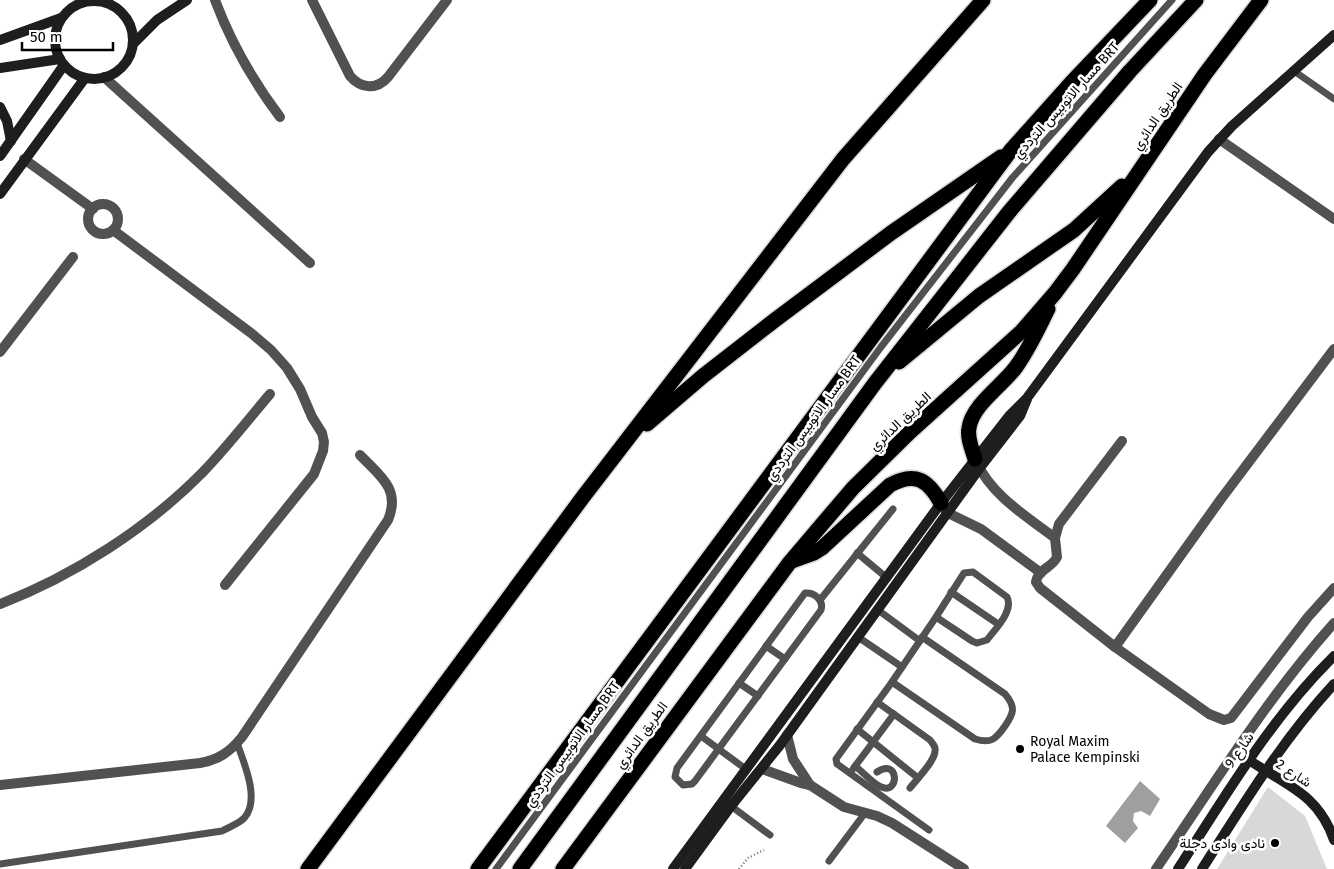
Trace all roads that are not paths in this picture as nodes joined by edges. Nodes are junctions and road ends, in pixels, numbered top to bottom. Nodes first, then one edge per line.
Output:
1 (122, 0) edge
2 (187, 0) edge
3 (215, 0) edge
4 (312, 0) edge
5 (447, 0) edge
6 (983, 0) edge
7 (1150, 0) edge
8 (1172, 0) edge
9 (1196, 0) edge
10 (1261, 0) edge
11 (109, 4) junction
12 (61, 18) junction
13 (0, 40) edge
14 (1332, 40) edge
15 (132, 44) junction
16 (62, 62) junction
17 (0, 68) edge
18 (1294, 71) junction
19 (104, 77) junction
20 (85, 78) junction
21 (1334, 98) edge
22 (0, 107) edge
23 (280, 117) dead end
24 (1219, 139) junction
25 (11, 141) junction
26 (1011, 150) junction
27 (0, 156) edge
28 (24, 159) junction
29 (1144, 165) junction
30 (0, 194) edge
31 (93, 209) junction
32 (1334, 219) edge
33 (113, 230) junction
34 (73, 256) dead end
35 (310, 263) dead end
36 (1055, 293) junction
37 (1334, 349) edge
38 (0, 352) edge
39 (875, 383) junction
40 (270, 394) dead end
41 (1122, 441) dead end
42 (624, 444) junction
43 (360, 455) dead end
44 (977, 464) junction
45 (944, 508) junction
46 (893, 509) dead end
47 (1055, 538) junction
48 (857, 553) junction
49 (790, 562) junction
50 (1040, 572) junction
51 (887, 578) junction
52 (224, 585) dead end
53 (1334, 588) edge
54 (951, 592) junction
55 (820, 600) junction
56 (0, 604) edge
57 (878, 610) junction
58 (936, 617) junction
59 (998, 624) junction
60 (1334, 624) edge
61 (858, 637) junction
62 (921, 639) junction
63 (766, 646) junction
64 (1115, 647) junction
65 (1334, 656) edge
66 (785, 659) junction
67 (902, 667) junction
68 (892, 682) junction
69 (739, 683) junction
70 (1334, 684) edge
71 (758, 696) junction
72 (877, 702) junction
73 (894, 714) junction
74 (778, 727) junction
75 (856, 729) junction
76 (787, 735) junction
77 (701, 736) junction
78 (873, 742) junction
79 (237, 743) junction
80 (719, 749) junction
81 (1248, 760) junction
82 (856, 766) junction
83 (762, 769) junction
84 (746, 770) junction
85 (1264, 771) junction
86 (877, 772) dead end
87 (850, 773) junction
88 (918, 778) junction
89 (810, 785) junction
90 (0, 786) edge
91 (910, 788) dead end
92 (732, 806) junction
93 (865, 813) junction
94 (929, 830) dead end
95 (770, 835) dead end
96 (1334, 840) edge
97 (830, 862) dead end
98 (0, 864) edge
99 (308, 869) edge
100 (478, 869) edge
101 (496, 869) edge
102 (520, 869) edge
103 (563, 869) edge
104 (674, 869) edge
105 (685, 869) edge
106 (964, 869) edge
107 (1156, 869) edge
108 (1178, 869) edge
109 (1202, 869) edge

1 - 11 street
2 - 15 street
3 - 23 street
4 - 5 street
6 - 42 highway
7 - 26 highway
8 - 101 lane, مسار الاتوبيس الترددي BRT
9 - 39 highway, الطريق الدائري
10 - 29 highway, الطريق الدائري
11 - 12 street
11 - 15 street
12 - 13 street
12 - 16 street
14 - 18 street
15 - 19 street
16 - 17 street
16 - 20 street
16 - 25 street
18 - 21 lane
18 - 24 street
19 - 20 street
19 - 35 street
20 - 28 street
22 - 25 street
24 - 32 street
24 - 44 street
25 - 27 street
26 - 42 highway
26 - 100 highway
28 - 30 street
28 - 31 street
29 - 36 highway, الطريق الدائري
29 - 39 highway
31 - 33 street
31 - 33 street
33 - 52 street
34 - 38 street
36 - 44 highway
36 - 49 highway, الطريق الدائري
37 - 64 street
39 - 102 highway, الطريق الدائري
40 - 56 street
41 - 47 street
42 - 99 highway
43 - 79 street
44 - 45 street
44 - 47 street
45 - 49 highway
45 - 50 street
45 - 51 street
45 - 57 street
46 - 48 lane
47 - 50 street
48 - 51 lane
48 - 55 lane
49 - 103 highway, الطريق الدائري
50 - 64 street
51 - 74 street
53 - 64 street
54 - 58 lane
54 - 59 lane
54 - 59 lane
55 - 63 lane
55 - 66 lane
57 - 61 street
57 - 62 lane
58 - 59 lane
58 - 62 lane
60 - 107 street
61 - 67 lane
61 - 76 street
62 - 67 lane
62 - 68 lane
63 - 66 lane
63 - 69 lane
65 - 81 street, شارع 9
66 - 71 lane
67 - 68 lane
68 - 72 lane
69 - 71 lane
69 - 77 lane
70 - 85 street
71 - 80 lane
72 - 73 lane
72 - 75 lane
73 - 78 lane
73 - 88 lane
74 - 76 street
74 - 84 street
75 - 78 lane
75 - 87 lane
76 - 83 street
76 - 89 street
77 - 80 lane
77 - 80 lane
78 - 82 lane
78 - 88 lane
79 - 90 street
79 - 98 lane
80 - 84 lane
81 - 85 street, شارع 2
81 - 108 street, شارع 9
82 - 86 lane
82 - 87 lane
83 - 89 street
83 - 92 street
84 - 104 street
85 - 96 street, شارع 2
85 - 109 street
87 - 94 lane
88 - 91 lane
89 - 93 street
92 - 95 lane
92 - 105 street
93 - 97 lane
93 - 106 street

